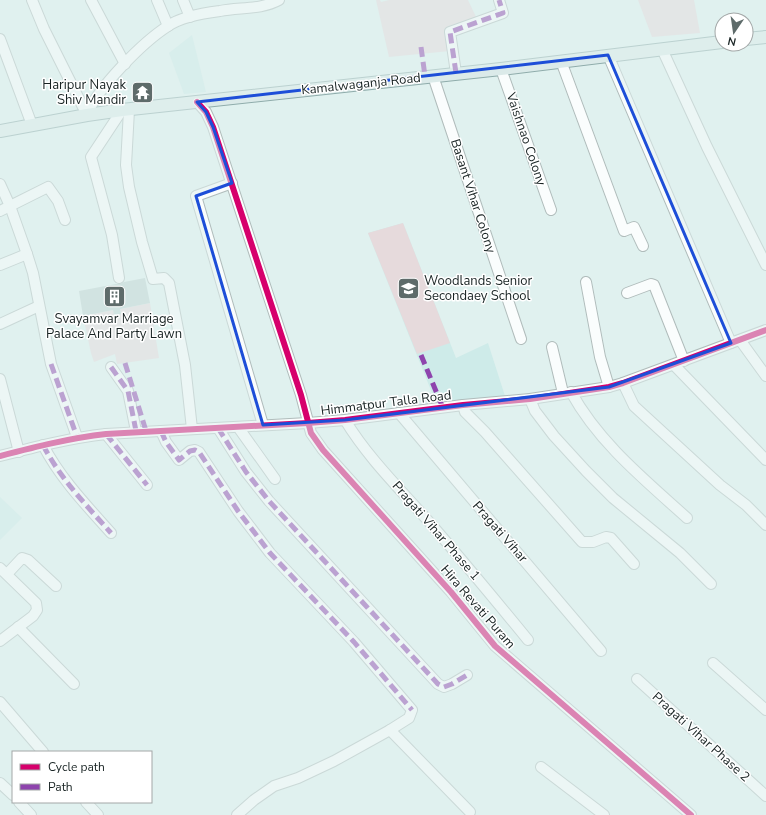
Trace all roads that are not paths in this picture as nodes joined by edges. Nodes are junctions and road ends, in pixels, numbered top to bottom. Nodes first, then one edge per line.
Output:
1 (32, 0) edge
2 (91, 0) edge
3 (157, 0) edge
4 (183, 0) edge
5 (279, 0) edge
6 (499, 0) edge
7 (240, 4) edge
8 (190, 17) junction
9 (168, 26) junction
10 (766, 36) edge
11 (754, 38) edge
12 (0, 39) edge
13 (714, 43) edge
14 (662, 49) junction
15 (608, 55) junction
16 (561, 61) junction
17 (124, 64) junction
18 (501, 69) junction
19 (456, 74) junction
20 (433, 76) junction
21 (197, 102) junction
22 (126, 110) junction
23 (86, 115) junction
24 (32, 125) junction
25 (0, 131) edge
26 (232, 183) junction
27 (0, 184) edge
28 (10, 206) junction
29 (551, 210) dead end
30 (0, 211) edge
31 (65, 220) dead end
32 (643, 246) dead end
33 (27, 254) junction
34 (0, 265) edge
35 (766, 265) edge
36 (119, 278) dead end
37 (586, 282) dead end
38 (627, 294) dead end
39 (39, 306) junction
40 (0, 324) edge
41 (766, 330) edge
42 (521, 339) dead end
43 (736, 342) junction
44 (552, 347) dead end
45 (684, 361) junction
46 (674, 365) junction
47 (111, 367) dead end
48 (766, 376) edge
49 (0, 379) edge
50 (623, 383) junction
51 (609, 387) junction
52 (567, 393) junction
53 (530, 399) junction
54 (463, 405) junction
55 (399, 413) junction
56 (345, 420) junction
57 (308, 423) junction
58 (263, 425) junction
59 (238, 426) junction
60 (218, 428) junction
61 (192, 429) junction
62 (161, 430) junction
63 (136, 431) junction
64 (106, 434) junction
65 (76, 437) junction
66 (43, 445) junction
67 (19, 452) junction
68 (0, 456) edge
69 (766, 460) edge
70 (275, 480) dead end
71 (147, 485) dead end
72 (687, 518) dead end
73 (766, 525) edge
74 (111, 533) dead end
75 (634, 564) dead end
76 (3, 571) edge
77 (712, 584) dead end
78 (56, 586) dead end
79 (18, 627) junction
80 (528, 640) dead end
81 (0, 641) edge
82 (601, 651) dead end
83 (713, 663) dead end
84 (467, 675) dead end
85 (637, 678) dead end
86 (74, 684) dead end
87 (0, 702) edge
88 (766, 710) edge
89 (390, 730) junction
90 (42, 751) edge
91 (541, 767) dead end
92 (0, 783) edge
93 (12, 794) edge
94 (766, 796) edge
95 (20, 803) edge
96 (87, 803) edge
97 (470, 812) dead end
98 (31, 815) edge
99 (98, 815) edge
100 (237, 815) edge
101 (604, 815) edge
102 (691, 815) edge

1 - 23 street
2 - 17 street
3 - 9 street
4 - 8 street
5 - 7 street
6 - 19 street
7 - 8 street
8 - 9 street
9 - 17 street
10 - 11 main road
12 - 24 street
13 - 14 main road, Kamalwaganja Road
14 - 15 main road, Kamalwaganja Road
14 - 35 street
15 - 16 main road, Kamalwaganja Road
15 - 43 street
16 - 18 main road, Kamalwaganja Road
16 - 32 street
17 - 23 street
18 - 19 main road, Kamalwaganja Road
18 - 29 street, Vaishnao Colony
19 - 20 main road, Kamalwaganja Road
20 - 21 main road, Kamalwaganja Road
20 - 42 street, Basant Vihar Colony
21 - 22 main road, Kamalwaganja Road
21 - 26 street, Hira Revati Puram
22 - 23 main road, Kamalwaganja Road
22 - 36 street
22 - 61 street
23 - 24 main road, Kamalwaganja Road
24 - 25 main road, Kamalwaganja Road
26 - 57 street, Hira Revati Puram
26 - 58 street
27 - 28 street
28 - 30 street
28 - 31 street
28 - 33 street
33 - 34 street
33 - 39 street
37 - 51 street
38 - 45 street
39 - 40 street
39 - 65 street
41 - 43 street, Himmatpur Talla Road
43 - 45 street, Himmatpur Talla Road
43 - 48 street
44 - 52 street
45 - 46 street, Himmatpur Talla Road
46 - 50 street, Himmatpur Talla Road
46 - 69 street
47 - 63 street
49 - 67 street
50 - 51 street, Himmatpur Talla Road
50 - 73 street
51 - 52 street, Himmatpur Talla Road
52 - 53 street, Himmatpur Talla Road
52 - 72 street
53 - 54 street, Himmatpur Talla Road
53 - 77 street
54 - 55 street, Himmatpur Talla Road
54 - 75 street
55 - 56 street, Himmatpur Talla Road
55 - 82 street, Pragati Vihar
56 - 57 street, Himmatpur Talla Road
56 - 80 street, Pragati Vihar Phase 1
57 - 58 street, Himmatpur Talla Road
57 - 102 street, Hira Revati Puram
58 - 59 street, Himmatpur Talla Road
59 - 60 street, Himmatpur Talla Road
59 - 70 street
60 - 61 street, Himmatpur Talla Road
60 - 84 street
61 - 62 street, Himmatpur Talla Road
62 - 63 street, Himmatpur Talla Road
62 - 89 street
63 - 64 street, Himmatpur Talla Road
64 - 65 street, Himmatpur Talla Road
64 - 71 street
65 - 66 street, Himmatpur Talla Road
66 - 67 street, Himmatpur Talla Road
66 - 74 street
67 - 68 street, Himmatpur Talla Road
76 - 78 street
76 - 79 street
79 - 81 street
79 - 86 street
83 - 88 street
85 - 94 street, Pragati Vihar Phase 2
87 - 90 street
89 - 97 street
89 - 100 street
91 - 101 street
92 - 93 street
95 - 98 street
96 - 99 street

